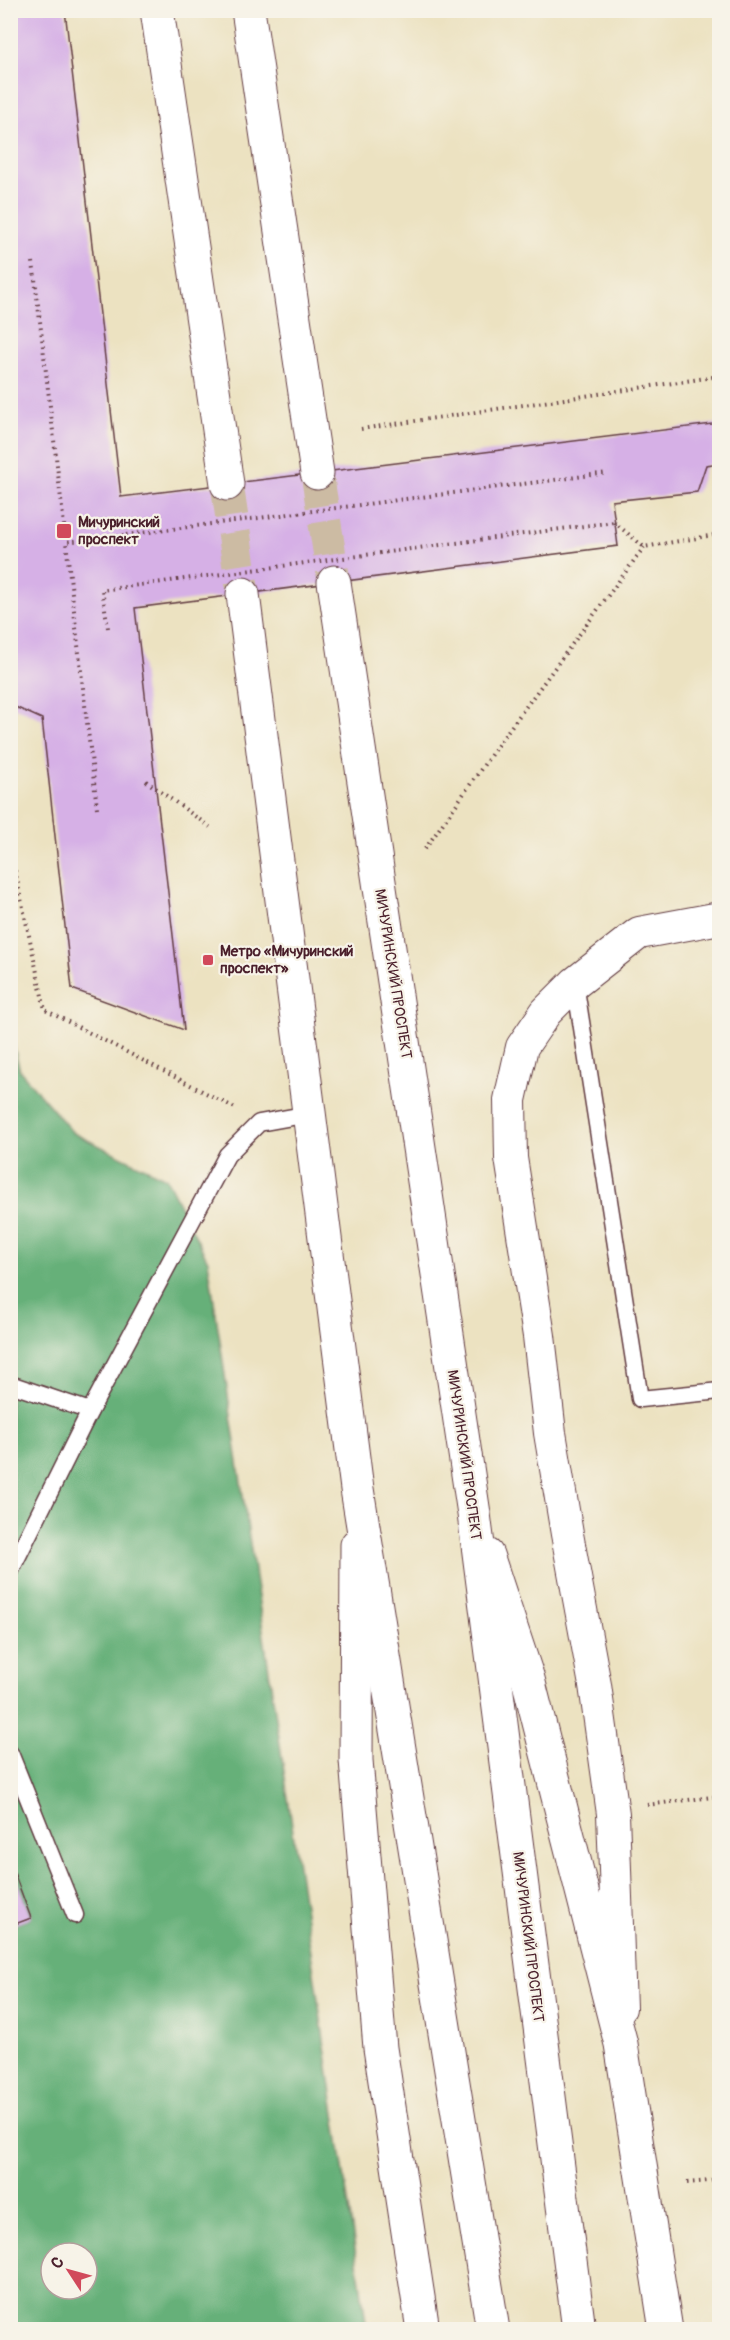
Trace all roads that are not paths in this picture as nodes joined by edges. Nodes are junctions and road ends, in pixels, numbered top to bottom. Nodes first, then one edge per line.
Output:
1 (157, 10) edge
2 (248, 10) edge
3 (317, 473) tunnel mouth
4 (227, 484) tunnel mouth
5 (334, 582) tunnel mouth
6 (243, 594) tunnel mouth
7 (720, 918) edge
8 (575, 983) junction
9 (309, 1114) junction
10 (10, 1384) edge
11 (720, 1391) edge
12 (90, 1411) junction
13 (357, 1489) junction
14 (474, 1514) junction
15 (10, 1572) edge
16 (10, 1752) edge
17 (75, 1915) dead end
18 (621, 2043) junction
19 (423, 2330) edge
20 (493, 2330) edge
21 (579, 2330) edge
22 (666, 2330) edge

1 - 4 main road
2 - 3 main road
5 - 14 main road, МИЧУРИНСКИЙ ПРОСПЕКТ
6 - 9 main road
7 - 8 street
8 - 11 lane
8 - 18 street
9 - 12 lane
9 - 13 main road
10 - 12 lane
12 - 15 lane
13 - 19 main road
13 - 20 main road
14 - 18 main road
14 - 21 main road, МИЧУРИНСКИЙ ПРОСПЕКТ
16 - 17 lane
18 - 22 main road

